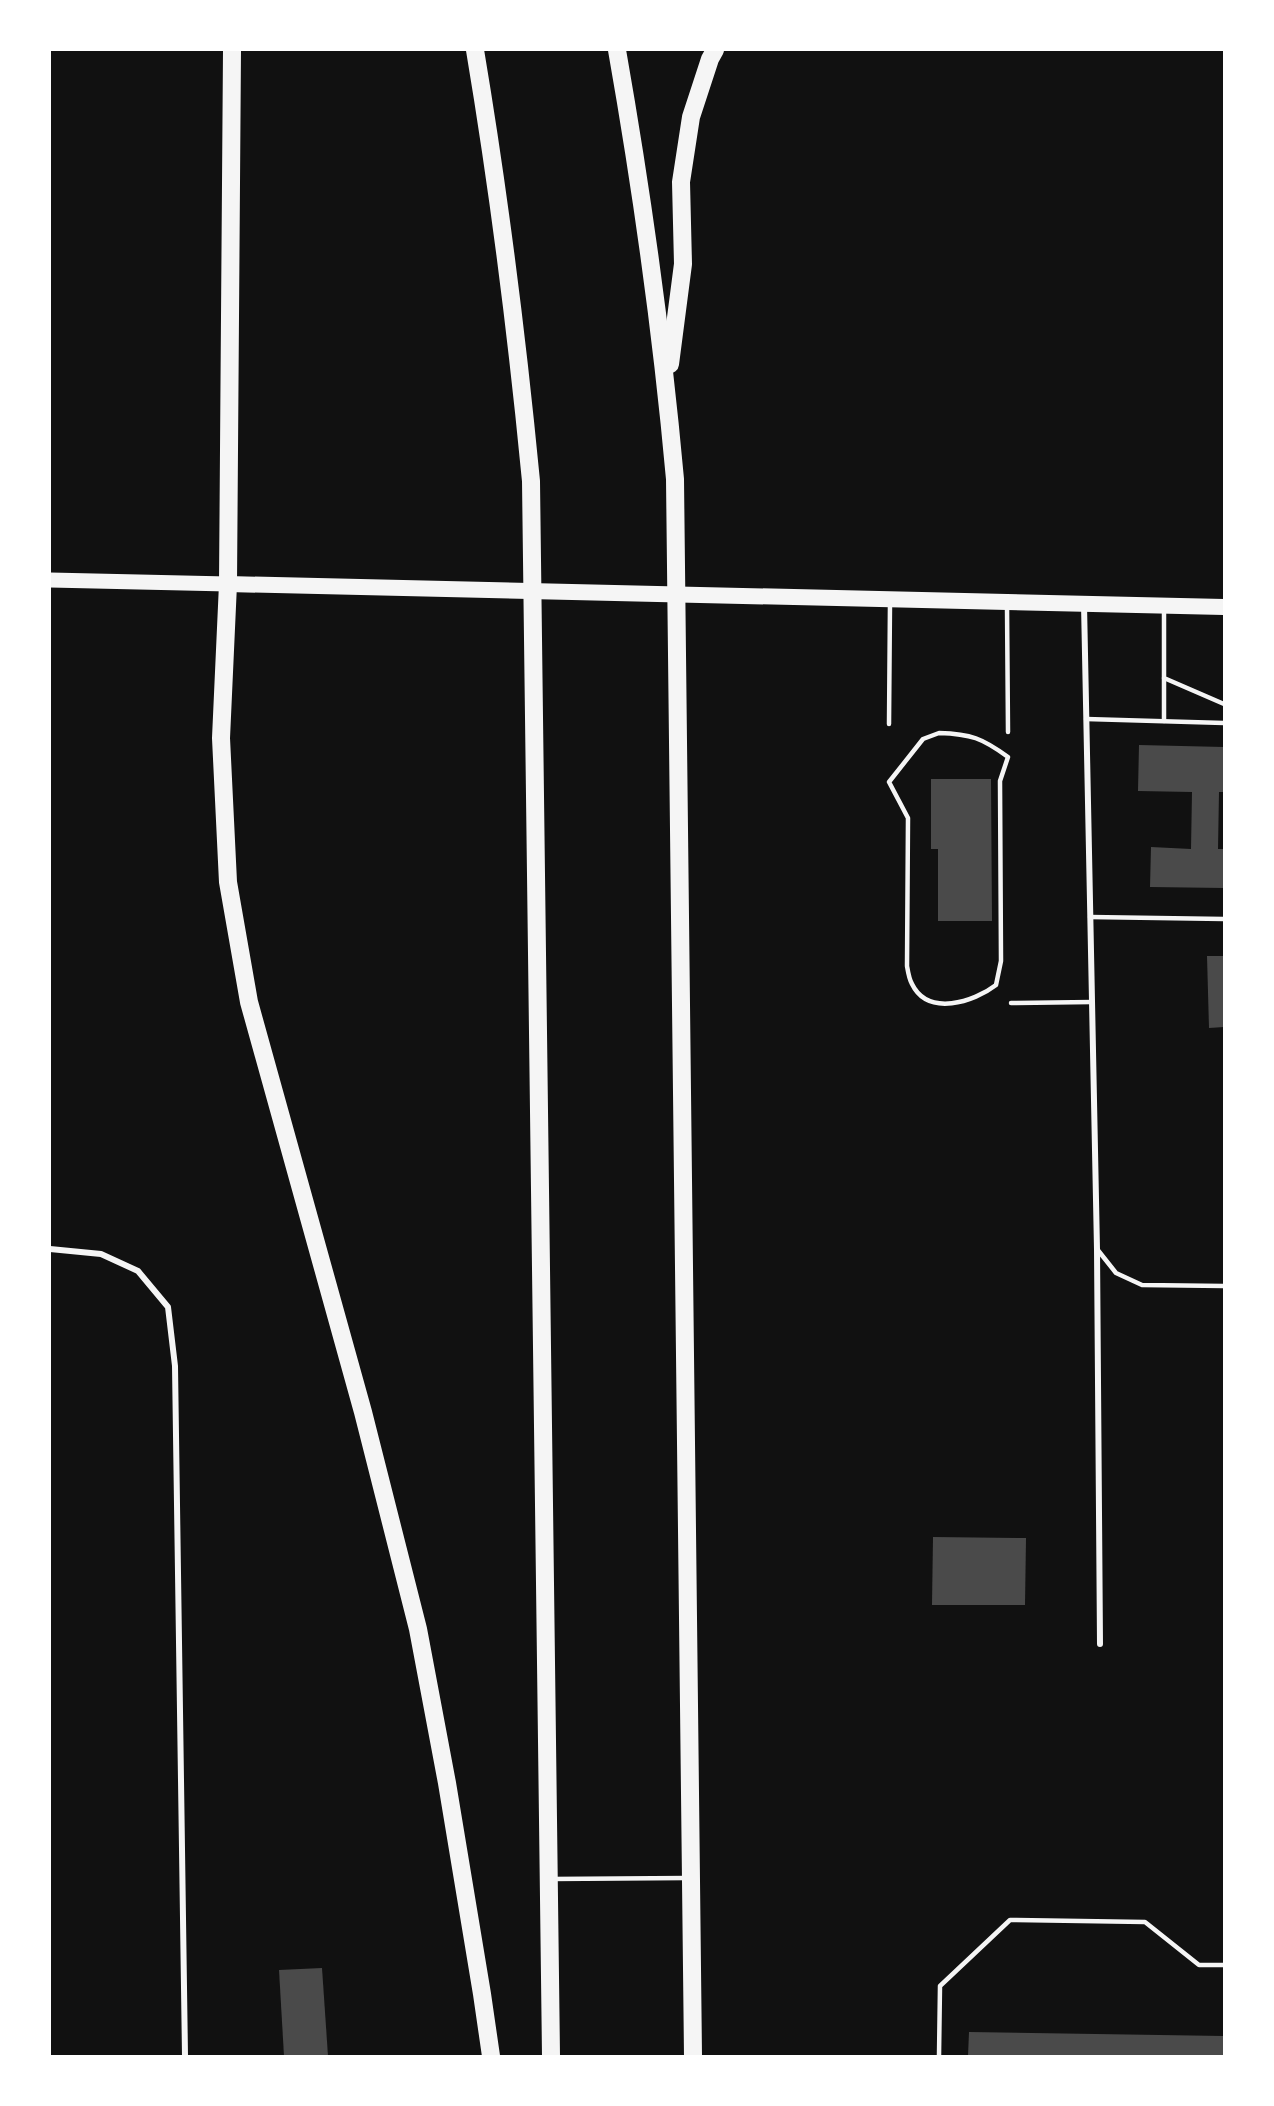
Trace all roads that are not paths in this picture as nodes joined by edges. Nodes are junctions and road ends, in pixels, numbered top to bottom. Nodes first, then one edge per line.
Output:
1 (232, 50) edge
2 (475, 50) edge
3 (617, 50) edge
4 (715, 50) edge
5 (667, 390) junction
6 (50, 580) edge
7 (228, 584) junction
8 (890, 599) junction
9 (1007, 602) junction
10 (1084, 604) junction
11 (1164, 606) junction
12 (1224, 607) edge
13 (1164, 678) junction
14 (1224, 704) edge
15 (1086, 719) junction
16 (1164, 721) junction
17 (1224, 723) edge
18 (889, 724) dead end
19 (1008, 732) dead end
20 (889, 782) joint
21 (1090, 917) junction
22 (1224, 919) edge
23 (1092, 1002) junction
24 (1011, 1003) dead end
25 (50, 1249) edge
26 (1097, 1249) junction
27 (1224, 1286) edge
28 (1100, 1644) dead end
29 (692, 1878) junction
30 (549, 1879) junction
31 (1224, 1965) edge
32 (185, 2056) edge
33 (491, 2056) edge
34 (551, 2056) edge
35 (693, 2056) edge
36 (939, 2056) edge

1 - 7 highway
2 - 30 highway
3 - 5 highway
4 - 5 highway
5 - 29 highway
6 - 7 main road
7 - 8 highway
7 - 33 highway
8 - 9 highway
8 - 18 lane
9 - 10 highway
9 - 19 lane
10 - 11 highway
10 - 15 street
11 - 12 highway
11 - 13 lane
13 - 14 lane
13 - 16 lane
15 - 16 lane
15 - 21 street
16 - 17 lane
20 - 20 lane
21 - 22 lane
21 - 23 street
23 - 24 lane
23 - 26 street
25 - 32 street
26 - 27 lane
26 - 28 street
29 - 30 lane
29 - 35 highway
30 - 34 highway
31 - 36 lane

